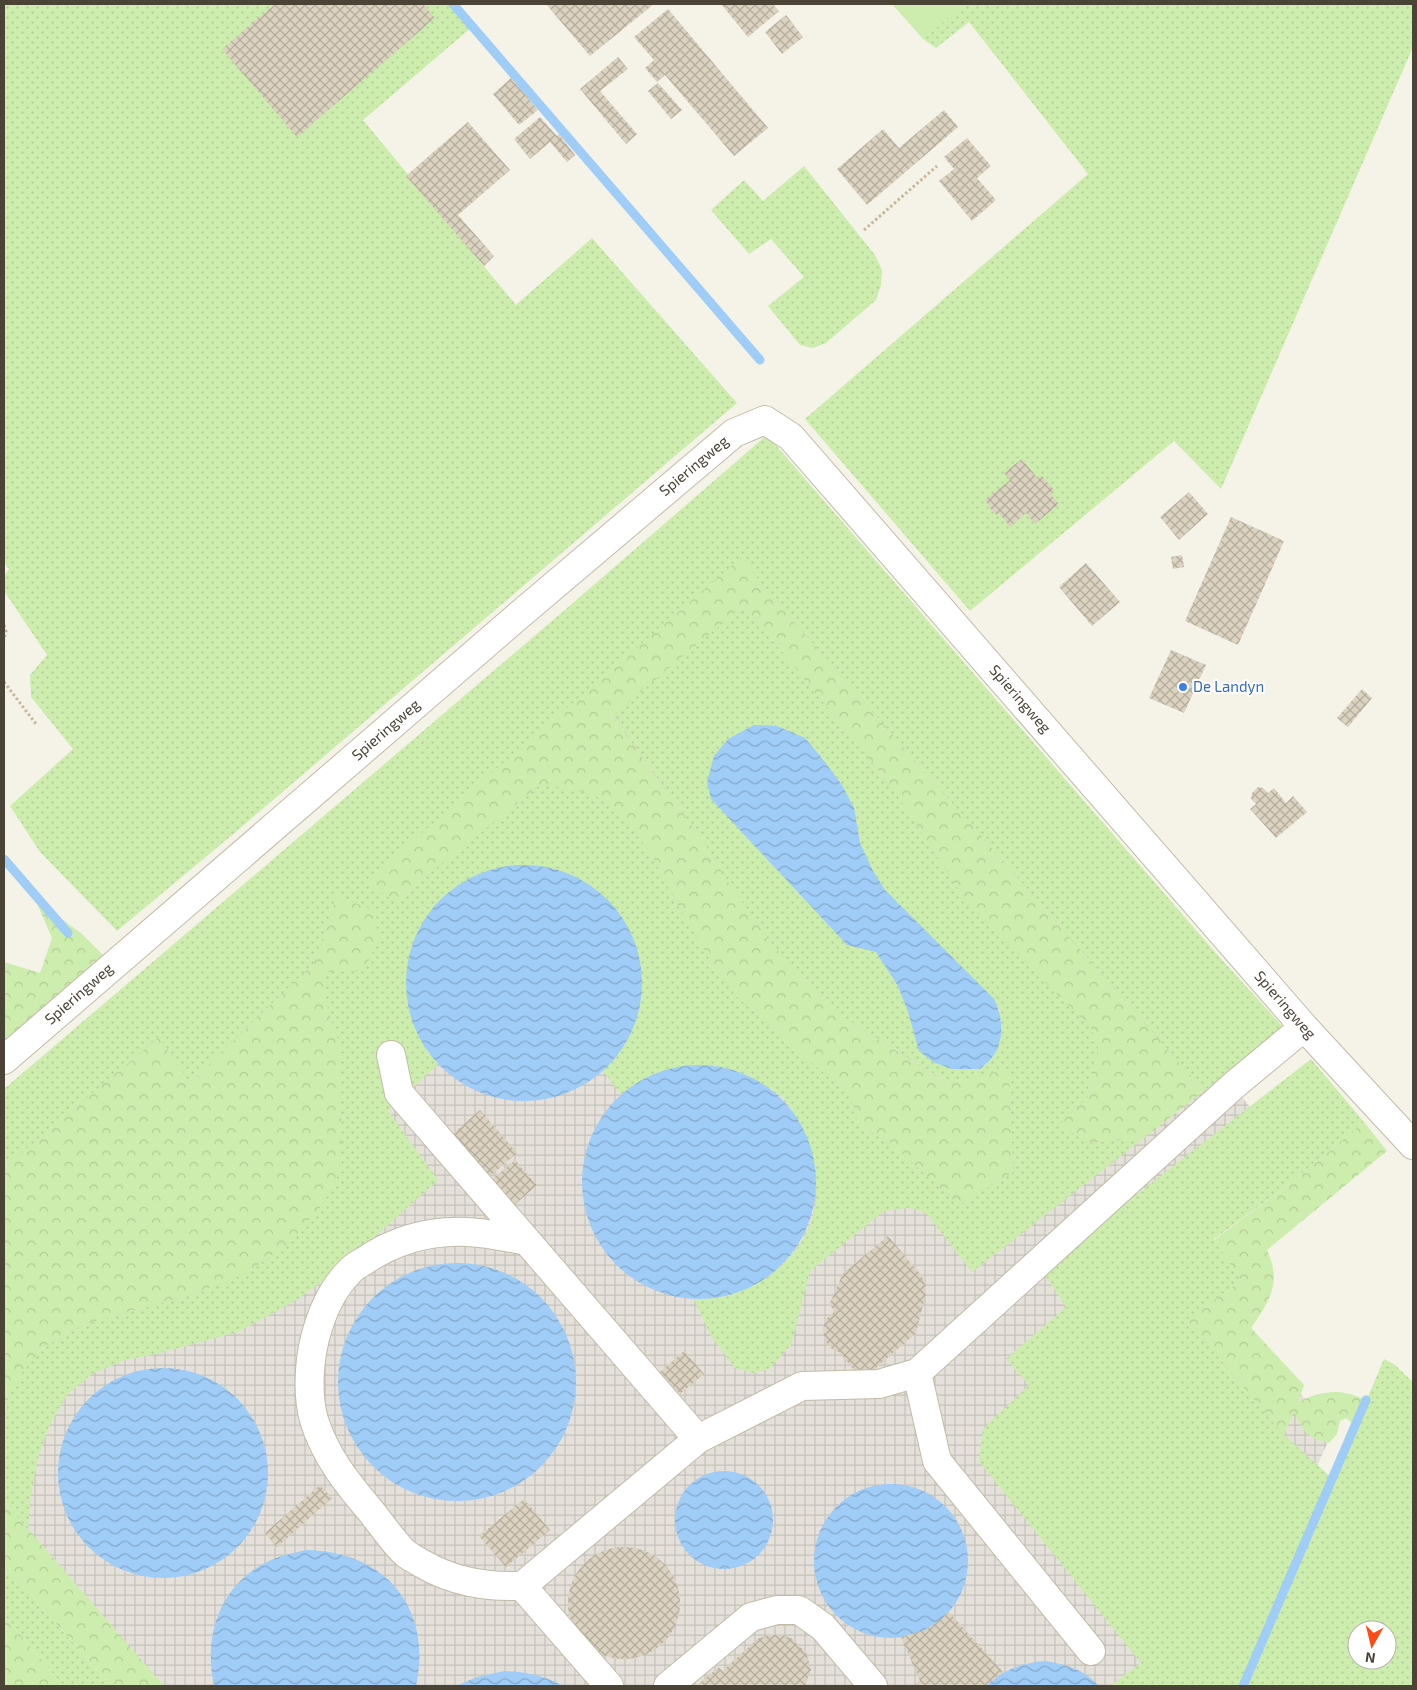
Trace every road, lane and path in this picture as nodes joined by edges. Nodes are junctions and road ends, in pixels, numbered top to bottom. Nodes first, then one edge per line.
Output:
1 (937, 166) dead end
2 (864, 230) dead end
3 (4, 625) edge
4 (4, 640) edge
5 (4, 682) edge
6 (36, 724) dead end
7 (1304, 1027) junction
8 (391, 1055) dead end
9 (4, 1060) edge
10 (1413, 1145) edge
11 (527, 1241) junction
12 (917, 1373) junction
13 (698, 1439) junction
14 (522, 1586) junction
15 (1091, 1651) dead end
16 (609, 1686) edge
17 (668, 1686) edge
18 (873, 1686) edge

1 - 2 path
3 - 4 path
5 - 6 path
7 - 9 street, Spieringweg
7 - 10 street, Spieringweg
7 - 12 street
8 - 11 street
11 - 13 street
11 - 14 street
12 - 13 street
12 - 15 street
13 - 14 street
14 - 16 street
17 - 18 street

